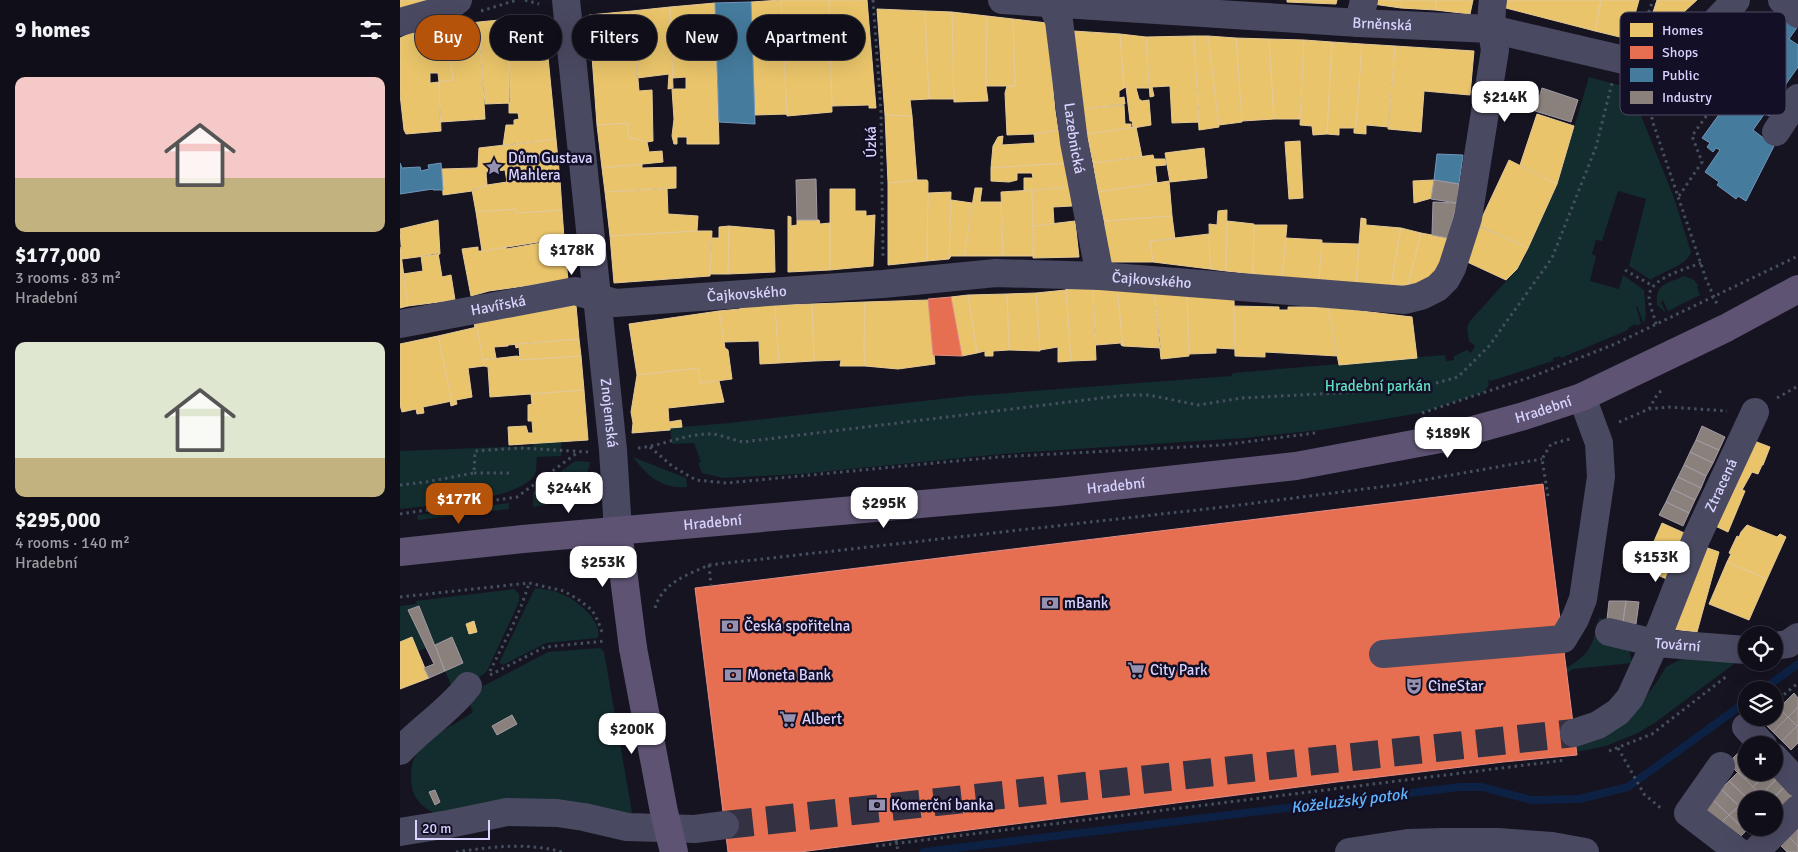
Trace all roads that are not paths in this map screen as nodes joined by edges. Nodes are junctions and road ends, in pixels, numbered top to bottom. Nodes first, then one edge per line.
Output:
1 (458, 0) edge
2 (1002, 0) edge
3 (1493, 0) edge
4 (1736, 0) edge
5 (1051, 2) edge
6 (554, 3) edge
7 (1362, 12) edge
8 (1724, 12) edge
9 (400, 22) edge
10 (1492, 29) junction
11 (1620, 59) edge
12 (1798, 98) edge
13 (1776, 132) dead end
14 (1100, 276) junction
15 (1798, 289) edge
16 (596, 296) junction
17 (400, 324) edge
18 (1582, 397) junction
19 (1755, 412) road end
20 (618, 531) junction
21 (400, 552) edge
22 (1609, 632) dead end
23 (1798, 637) edge
24 (1655, 642) junction
25 (1783, 645) edge
26 (1383, 654) dead end
27 (1738, 661) edge
28 (468, 686) dead end
29 (1573, 746) tunnel mouth
30 (400, 751) edge
31 (1720, 766) dead end
32 (1783, 767) edge
33 (1798, 783) edge
34 (1798, 809) edge
35 (725, 825) tunnel mouth
36 (400, 832) edge
37 (1386, 850) edge
38 (674, 852) edge
39 (1349, 852) edge
40 (1585, 852) edge
41 (1739, 852) edge
42 (1755, 852) edge

1 - 9 street
2 - 5 street, Brněnská
3 - 10 street, Čajkovského
4 - 8 street, Brněnská
5 - 7 street, Brněnská
5 - 14 street, Lazebnická
6 - 16 street, Znojemská
7 - 10 street, Brněnská
10 - 11 street, Brněnská
10 - 14 street, Čajkovského
12 - 13 street
14 - 16 street, Čajkovského
15 - 18 main road, Hradební
16 - 17 street, Havířská
16 - 20 street, Znojemská
18 - 20 main road, Hradební
18 - 26 street
19 - 24 street, Ztracená
20 - 21 main road, Hradební
20 - 38 main road, Znojemská, bridge
22 - 24 street, Tovární
23 - 25 street
24 - 27 street, Tovární
24 - 29 street, Ztracená
28 - 30 street
31 - 41 street
32 - 33 street
34 - 42 street
35 - 36 street
37 - 39 street
37 - 40 street

